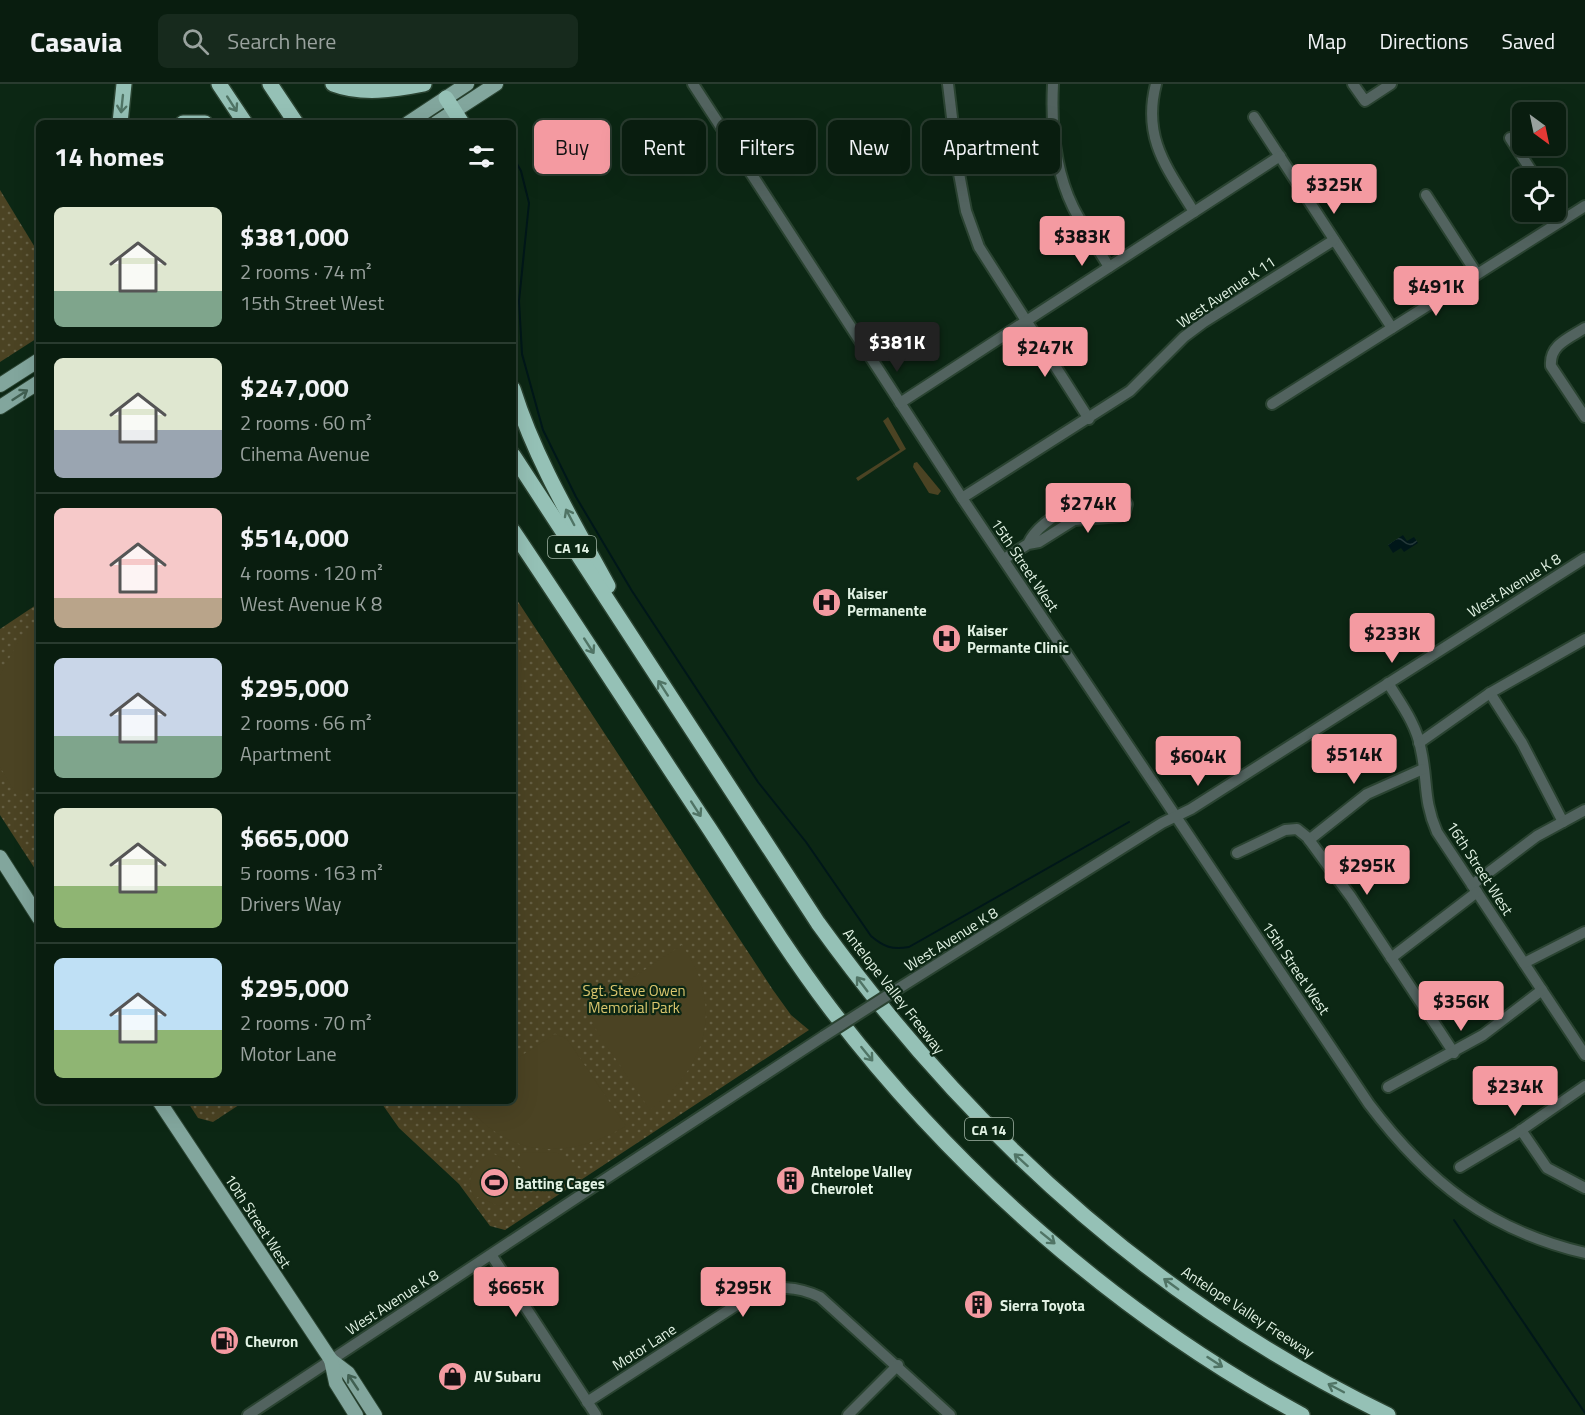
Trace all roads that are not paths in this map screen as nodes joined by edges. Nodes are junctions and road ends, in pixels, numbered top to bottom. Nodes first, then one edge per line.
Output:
1 (124, 84) edge
2 (219, 84) edge
3 (270, 84) edge
4 (333, 84) edge
5 (424, 84) edge
6 (467, 84) edge
7 (496, 84) edge
8 (693, 84) edge
9 (948, 84) edge
10 (1053, 84) edge
11 (1156, 84) edge
12 (1353, 84) edge
13 (1391, 84) edge
14 (454, 111) edge
15 (1254, 117) dead end
16 (120, 120) edge
17 (243, 120) edge
18 (294, 120) edge
19 (420, 120) edge
20 (440, 120) edge
21 (1510, 138) dead end
22 (1280, 156) junction
23 (1530, 168) edge
24 (1426, 195) dead end
25 (1585, 206) edge
26 (1194, 212) junction
27 (1566, 218) edge
28 (1560, 222) edge
29 (1334, 240) junction
30 (1109, 267) junction
31 (1477, 274) junction
32 (1025, 321) junction
33 (1392, 328) junction
34 (1585, 328) edge
35 (36, 362) edge
36 (36, 384) edge
37 (0, 385) edge
38 (516, 399) edge
39 (900, 403) junction
40 (1272, 404) dead end
41 (0, 407) edge
42 (1585, 417) edge
43 (1089, 419) junction
44 (516, 459) edge
45 (962, 498) junction
46 (1098, 507) junction
47 (1102, 519) junction
48 (516, 536) edge
49 (1028, 544) junction
50 (1585, 558) edge
51 (1004, 559) junction
52 (631, 640) junction
53 (1585, 640) edge
54 (1388, 683) junction
55 (1490, 693) junction
56 (1419, 743) junction
57 (1423, 769) junction
58 (1585, 810) edge
59 (1176, 817) junction
60 (1563, 822) junction
61 (1309, 840) junction
62 (1238, 853) dead end
63 (0, 858) edge
64 (1474, 888) junction
65 (36, 913) edge
66 (1585, 932) edge
67 (1390, 958) junction
68 (1524, 963) junction
69 (1542, 990) junction
70 (1584, 1051) edge
71 (1454, 1053) junction
72 (1585, 1086) edge
73 (1388, 1087) dead end
74 (161, 1104) edge
75 (1521, 1130) junction
76 (1460, 1167) dead end
77 (1585, 1188) edge
78 (1585, 1253) edge
79 (492, 1256) junction
80 (331, 1360) junction
81 (898, 1365) junction
82 (1273, 1400) junction
83 (587, 1402) junction
84 (356, 1414) edge
85 (248, 1415) edge
86 (375, 1415) edge
87 (596, 1415) edge
88 (848, 1415) edge
89 (950, 1415) edge
90 (1288, 1415) edge
91 (1302, 1415) edge
92 (1388, 1415) edge

1 -> 16 highway
2 -> 17 highway
3 - 18 highway
4 - 5 highway
6 - 14 main road
7 - 14 main road
8 - 39 street, 15th Street West
9 - 32 street
10 - 30 street
11 - 26 street
12 - 13 street
14 - 19 main road
14 - 20 main road
15 - 22 street
21 - 23 street
22 - 26 street
22 - 29 street
24 - 31 street
25 - 27 street
26 - 30 street
28 - 31 street
29 - 33 street
29 - 43 street, West Avenue K 11
30 - 32 street
31 - 33 street
32 - 39 street
32 - 43 street
33 - 40 street
34 - 42 street
35 - 37 main road
41 -> 36 main road
52 -> 38 highway
39 - 45 street, 15th Street West
43 - 45 street, West Avenue K 11
44 - 52 highway, Antelope Valley Freeway / CA 14
45 - 51 street, 15th Street West
46 - 47 street
46 - 47 street
46 - 49 street
47 - 49 street
48 -> 82 highway, CA 14
49 - 51 street
50 - 54 street, West Avenue K 8
51 - 59 street, 15th Street West
92 -> 52 highway, Antelope Valley Freeway / CA 14
53 - 55 street
54 - 56 street, 16th Street West
54 - 59 street, West Avenue K 8
55 - 56 street
55 - 60 street
56 - 57 street, 16th Street West
57 - 61 street
57 - 64 street, 16th Street West
58 - 60 street
59 - 78 street, 15th Street West
59 - 79 street, West Avenue K 8, bridge
60 - 64 street
61 - 62 street
61 - 67 street
63 - 65 main road
64 - 67 street
64 - 68 street, 16th Street West
66 - 68 street
67 - 71 street
68 - 69 street, 16th Street West
69 - 70 street, 16th Street West
69 - 71 street
71 - 73 street
72 - 75 street
74 - 80 main road, 10th Street West
75 - 76 street
75 - 77 street
79 - 80 street, West Avenue K 8
79 - 83 street
80 - 84 main road, 10th Street West
80 - 85 street, West Avenue K 8
86 -> 80 main road, 10th Street West
81 - 83 street, Motor Lane
81 - 88 street
81 - 89 street, Motor Lane
82 - 90 highway
82 - 91 highway, CA 14
83 - 87 street

